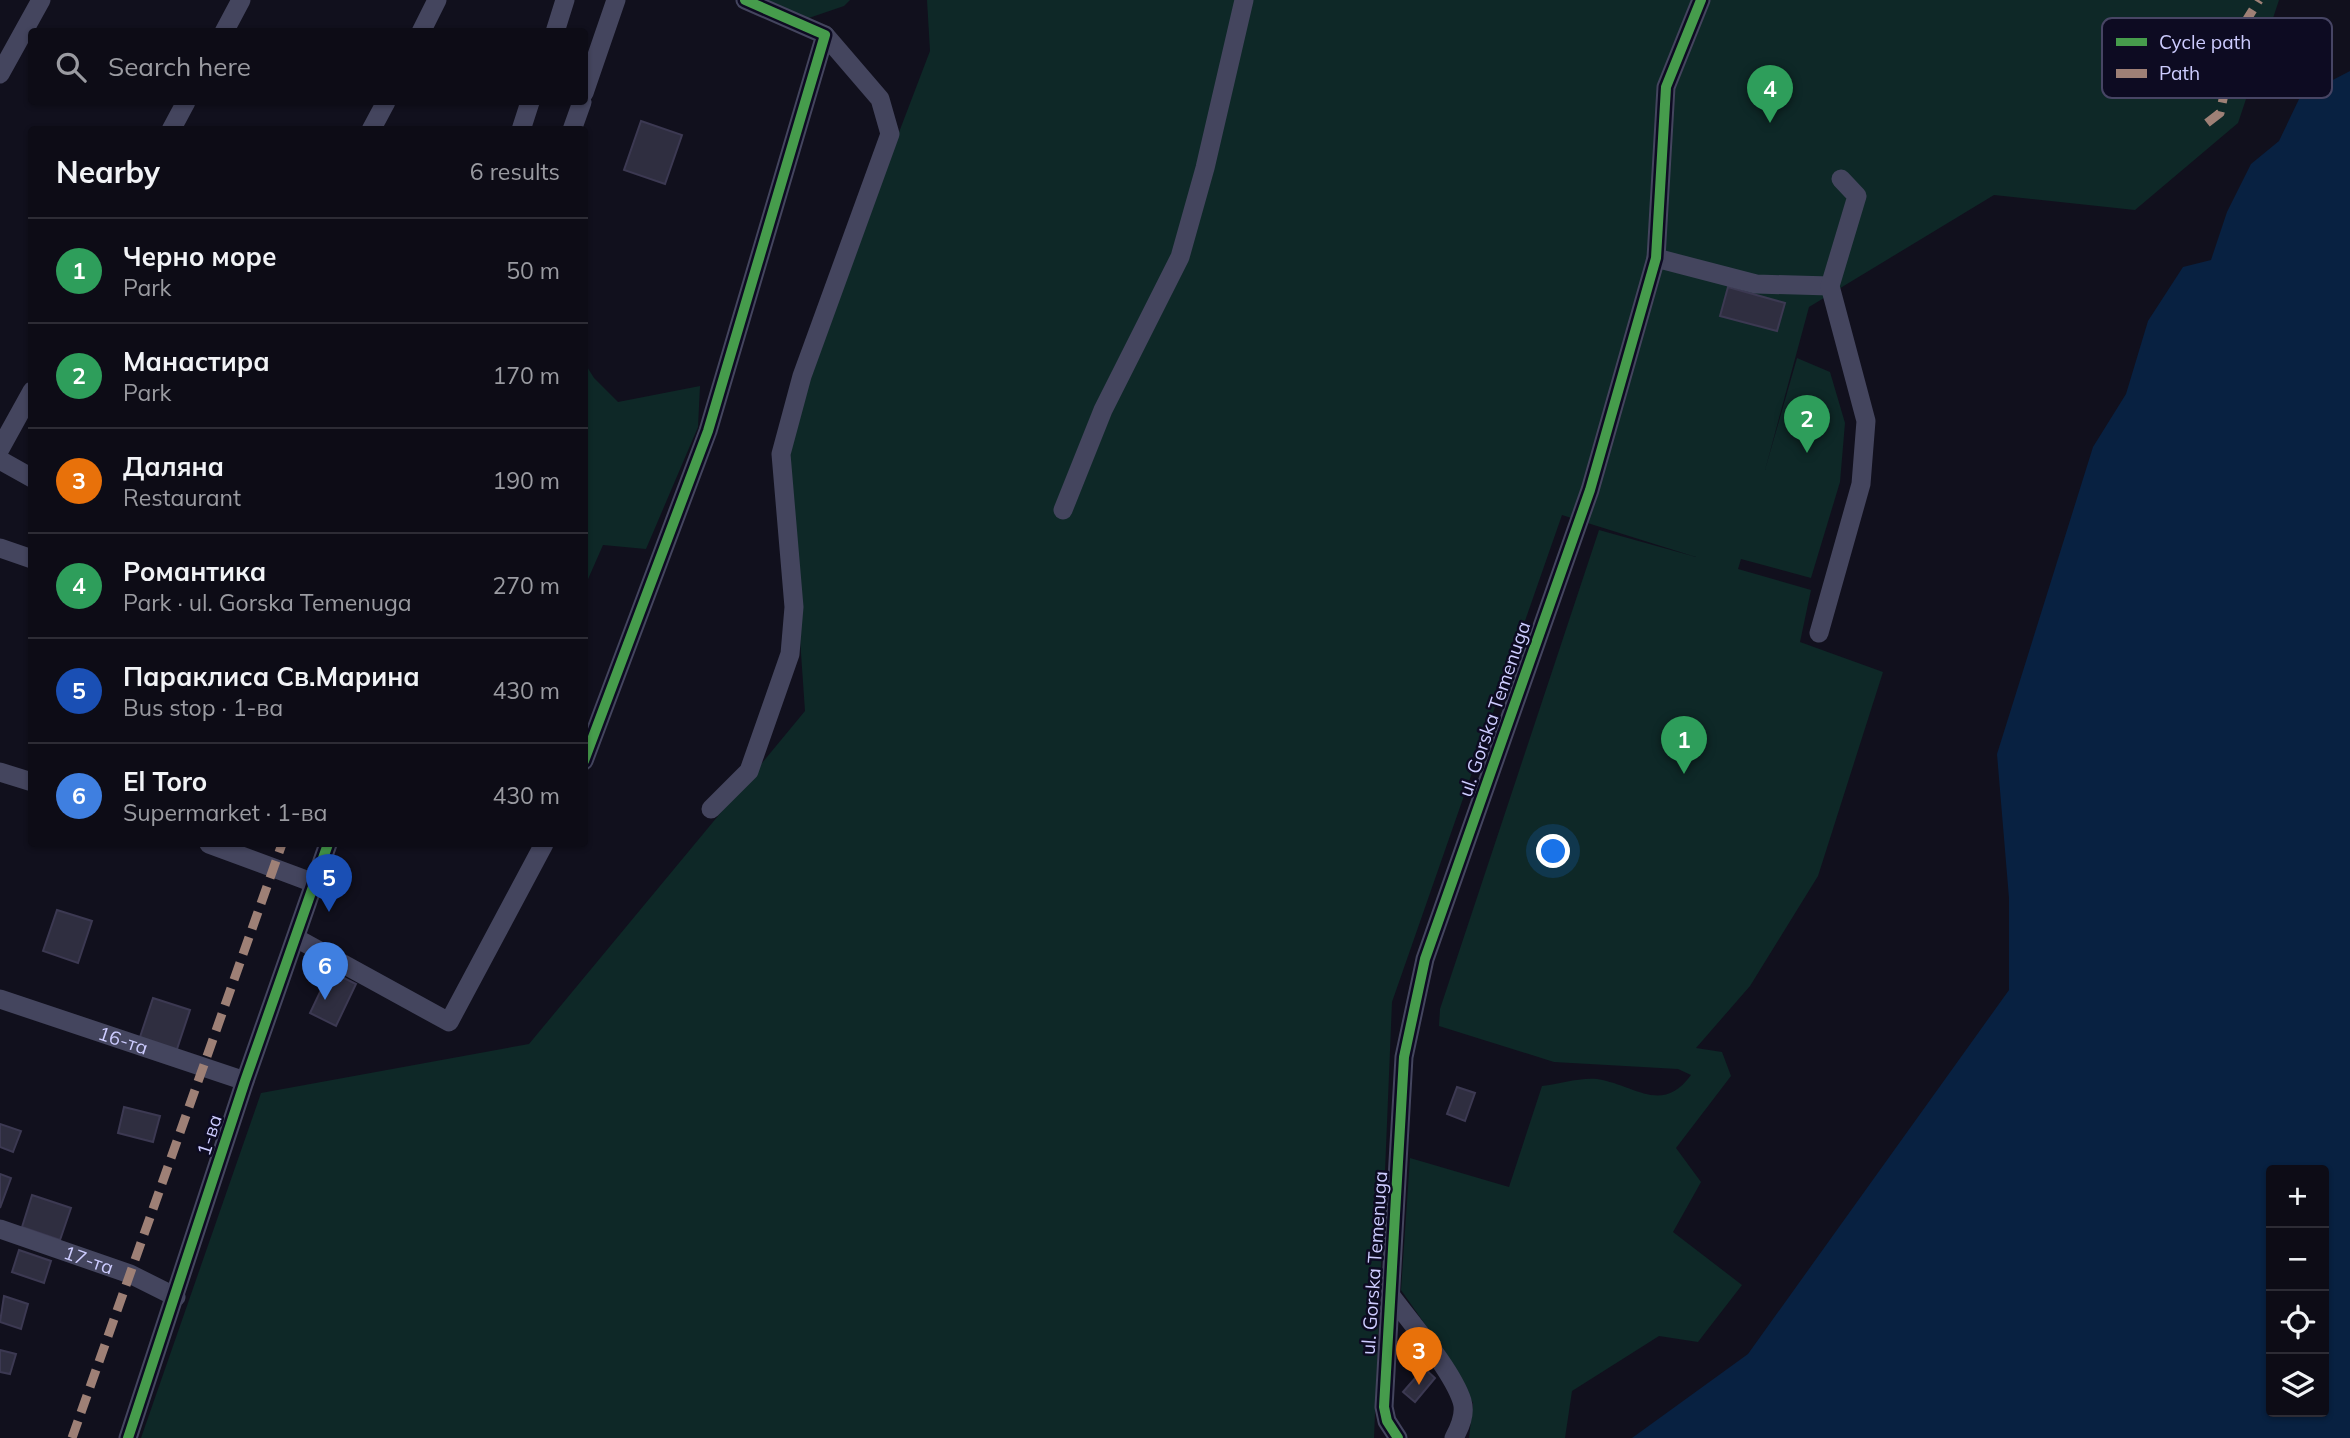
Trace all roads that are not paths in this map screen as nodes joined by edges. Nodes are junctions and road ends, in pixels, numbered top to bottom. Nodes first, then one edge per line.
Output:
1 (41, 0) edge
2 (241, 0) edge
3 (437, 0) edge
4 (565, 0) edge
5 (616, 0) edge
6 (745, 0) edge
7 (1244, 0) edge
8 (1702, 0) edge
9 (226, 28) edge
10 (423, 28) edge
11 (556, 28) edge
12 (825, 35) junction
13 (0, 74) edge
14 (588, 81) edge
15 (184, 105) edge
16 (384, 105) edge
17 (529, 105) edge
18 (581, 105) edge
19 (173, 126) edge
20 (373, 126) edge
21 (522, 126) edge
22 (573, 126) edge
23 (1840, 179) dead end
24 (1656, 258) junction
25 (1830, 286) junction
26 (28, 398) edge
27 (0, 449) edge
28 (0, 460) edge
29 (28, 476) edge
30 (1063, 510) dead end
31 (0, 548) edge
32 (28, 558) edge
33 (1819, 633) dead end
34 (588, 750) edge
35 (0, 772) edge
36 (28, 781) edge
37 (711, 809) dead end
38 (217, 847) edge
39 (327, 847) edge
40 (542, 847) edge
41 (314, 883) junction
42 (296, 938) junction
43 (0, 999) edge
44 (245, 1081) junction
45 (0, 1228) edge
46 (1391, 1296) junction
47 (176, 1297) junction
48 (128, 1438) edge
49 (1398, 1438) edge
50 (1454, 1438) edge

1 - 13 street
2 - 9 street
3 - 10 street
4 - 11 street
5 - 14 street
6 - 12 street
7 - 30 street
8 - 24 street, ul. Gorska Temenuga
12 - 34 street
12 - 37 street
15 - 19 street
16 - 20 street
17 - 21 street
18 - 22 street
23 - 25 street
24 - 25 street
24 - 46 street, ul. Gorska Temenuga
25 - 33 street
26 - 27 street
28 - 29 street
31 - 32 street
35 - 36 street
38 - 41 street
39 - 41 street, 1-ва
40 - 42 street
41 - 42 street, 1-ва
42 - 44 street, 1-ва
43 - 44 street, 16-та
44 - 47 street, 1-ва
45 - 47 street, 17-та
46 - 49 street, ul. Gorska Temenuga
46 - 50 street, ul. Gorska Temenuga
47 - 48 street, 1-ва

